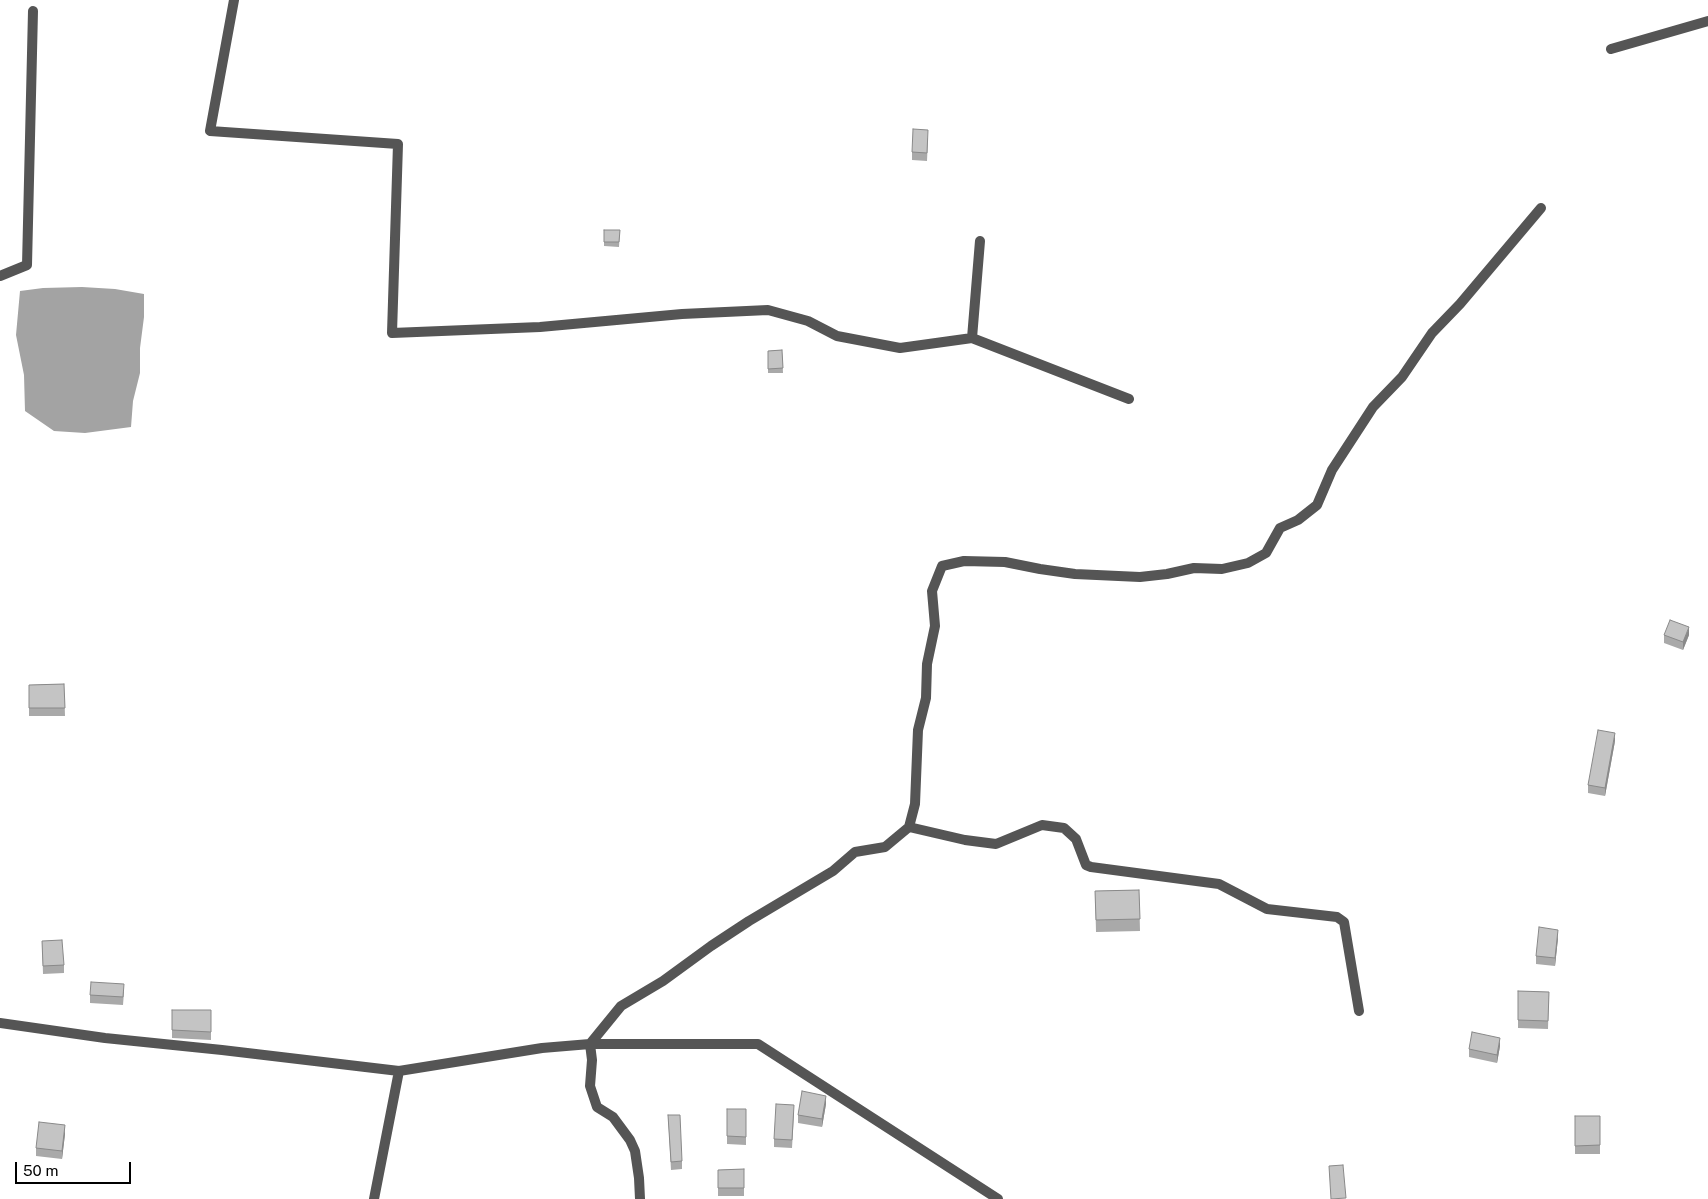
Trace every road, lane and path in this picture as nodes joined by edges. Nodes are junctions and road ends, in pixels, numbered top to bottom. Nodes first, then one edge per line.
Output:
1 (234, 0) edge
2 (33, 11) dead end
3 (1708, 22) edge
4 (1611, 49) dead end
5 (1541, 208) dead end
6 (980, 241) dead end
7 (0, 276) edge
8 (972, 338) junction
9 (1129, 400) dead end
10 (909, 827) junction
11 (1360, 1011) dead end
12 (0, 1023) edge
13 (590, 1044) junction
14 (399, 1071) junction
15 (374, 1199) edge
16 (640, 1199) edge
17 (998, 1199) edge

1 - 8 street
2 - 7 street
3 - 4 street
5 - 10 street
6 - 8 street
8 - 9 street
10 - 11 street
10 - 13 street
12 - 14 street
13 - 14 street
13 - 16 street
13 - 17 street
14 - 15 street

